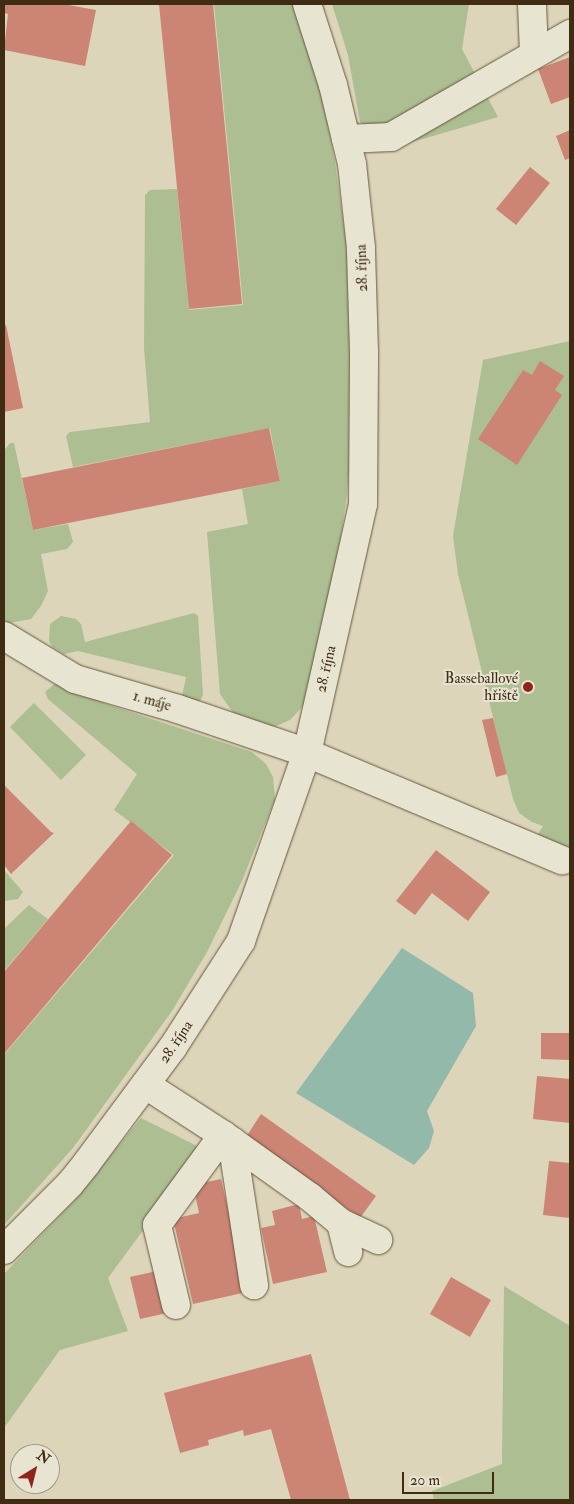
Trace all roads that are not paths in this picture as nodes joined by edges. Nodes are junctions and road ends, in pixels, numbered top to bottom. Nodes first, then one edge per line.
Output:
1 (307, 4) edge
2 (532, 4) edge
3 (570, 34) edge
4 (534, 53) junction
5 (346, 139) junction
6 (4, 636) edge
7 (306, 753) junction
8 (562, 860) dead end
9 (146, 1085) junction
10 (227, 1138) junction
11 (341, 1223) junction
12 (378, 1240) dead end
13 (4, 1250) edge
14 (348, 1252) dead end
15 (254, 1285) dead end
16 (176, 1305) dead end

1 - 5 street, 28. října
2 - 4 street
3 - 4 street
4 - 5 street
5 - 7 street, 28. října
6 - 7 street, 1. máje
7 - 8 street, 1. máje
7 - 9 street, 28. října
9 - 10 street
9 - 13 street, 28. října
10 - 11 street
10 - 15 street
10 - 16 street
11 - 12 street
11 - 14 street

